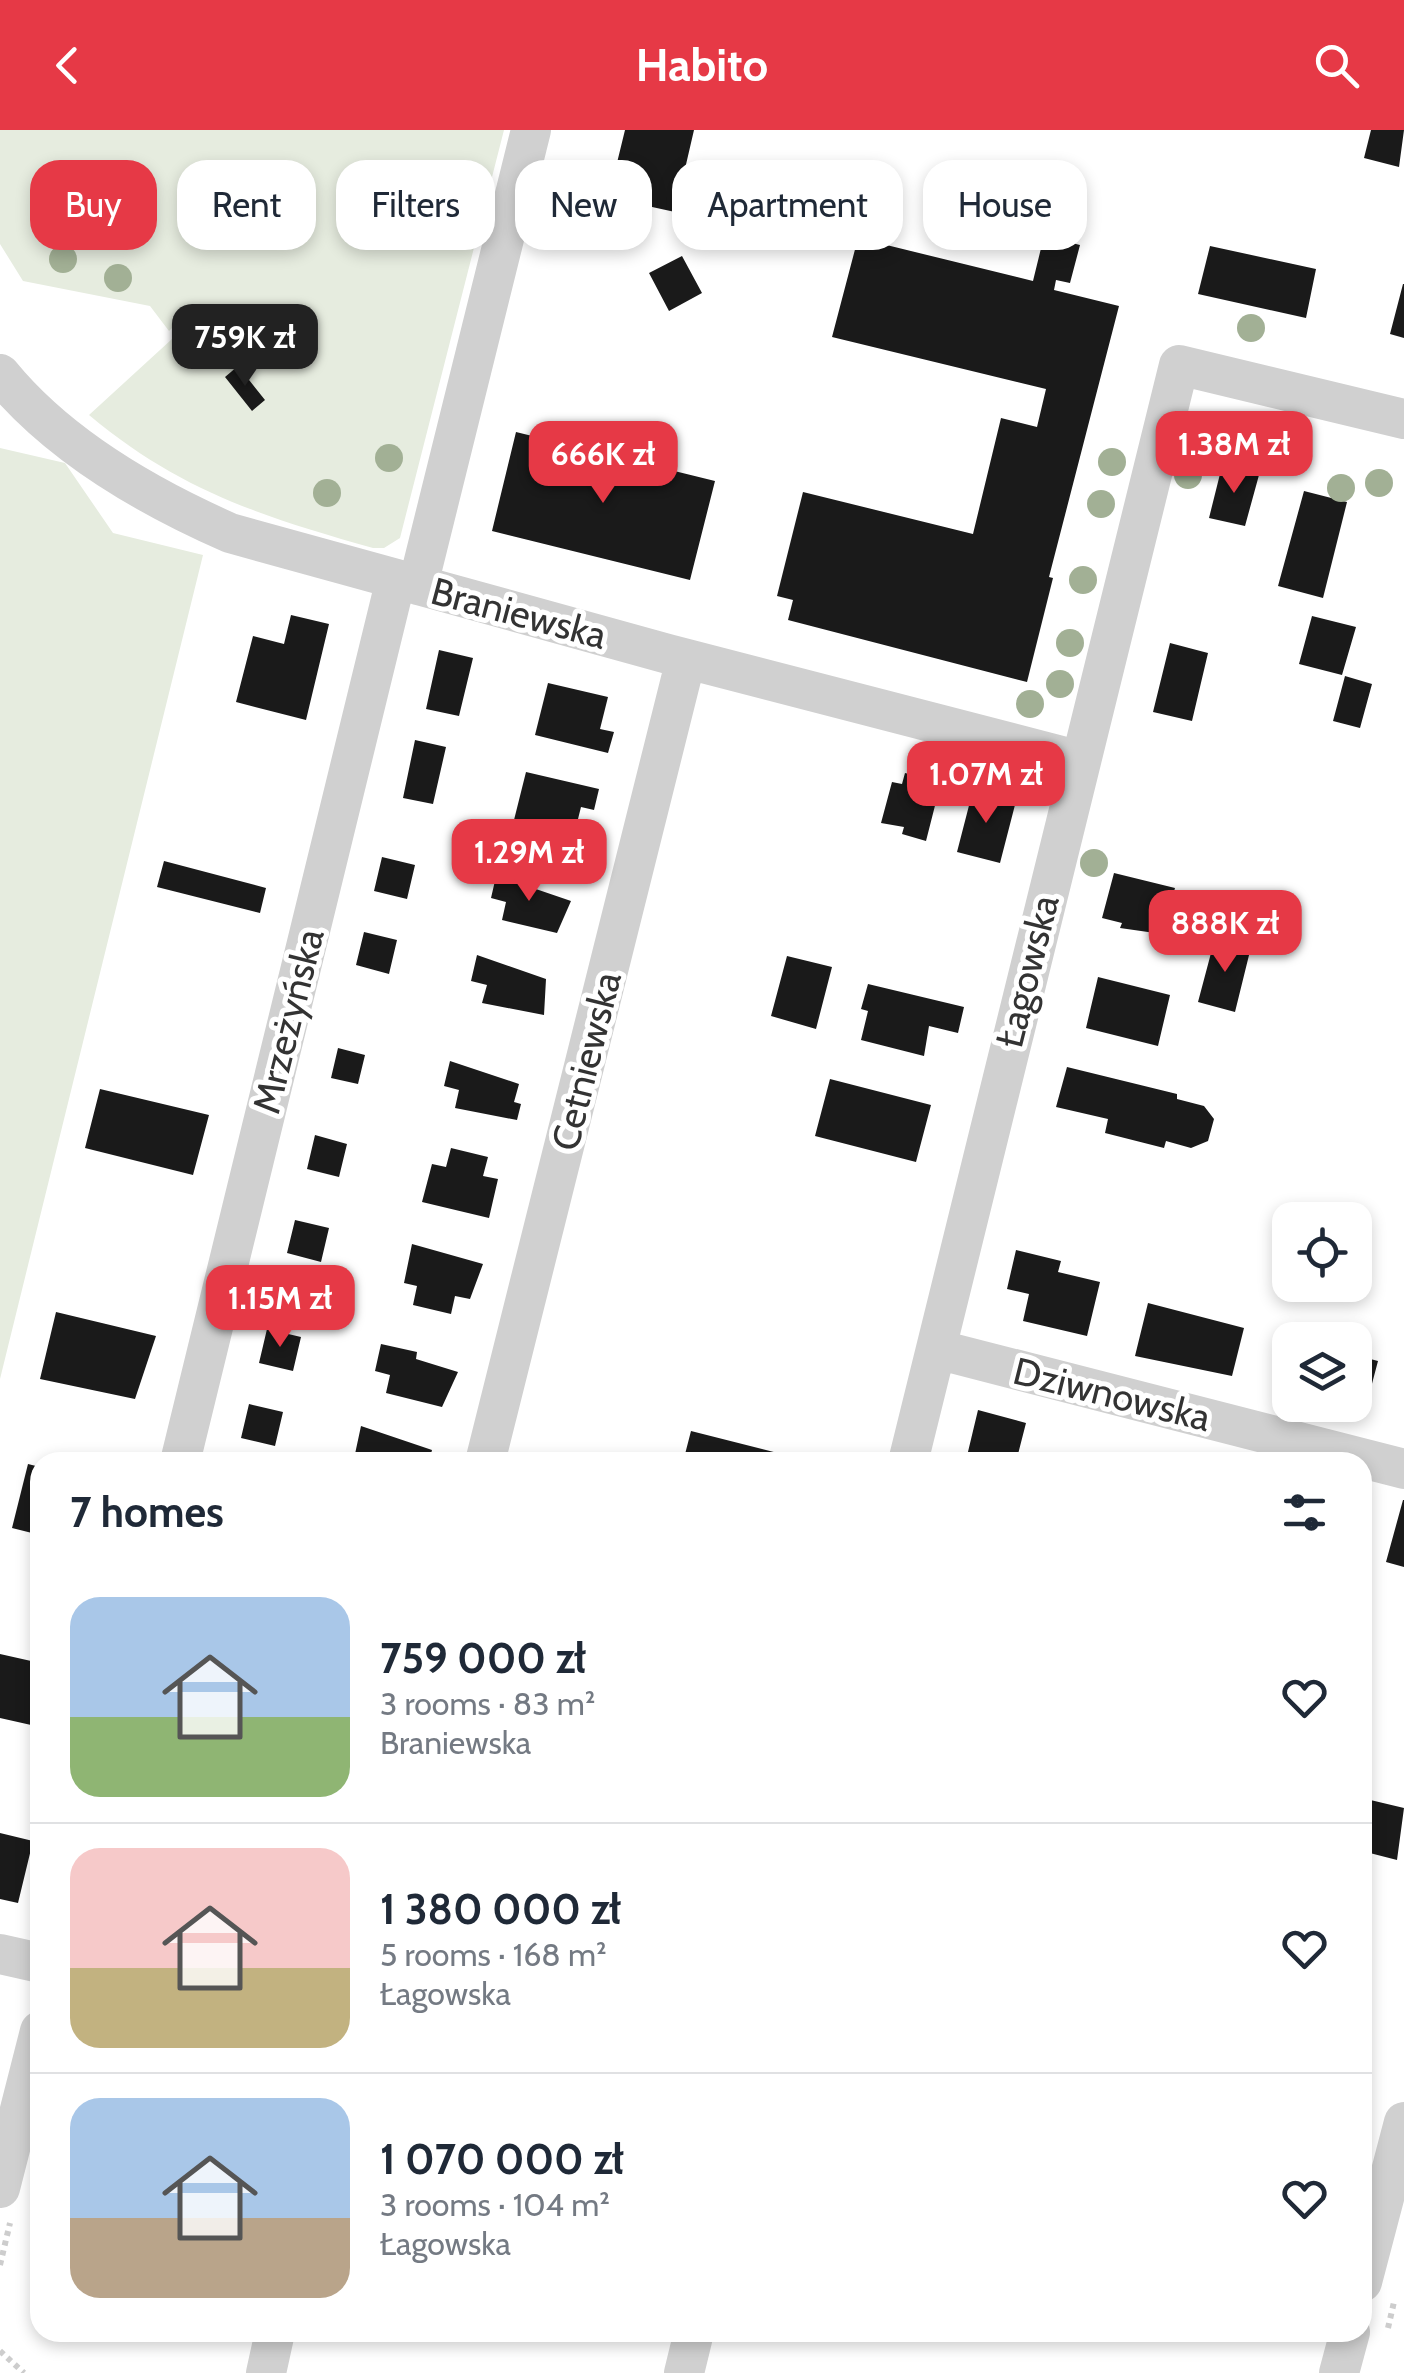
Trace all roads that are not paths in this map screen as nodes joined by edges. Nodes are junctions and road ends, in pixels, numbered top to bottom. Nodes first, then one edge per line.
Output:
1 (531, 130) edge
2 (0, 374) edge
3 (1404, 419) edge
4 (407, 582) junction
5 (686, 658) junction
6 (1081, 760) junction
7 (936, 1350) junction
8 (183, 1452) edge
9 (488, 1452) edge
10 (910, 1452) edge
11 (1337, 1452) edge
12 (1372, 1461) edge
13 (1404, 1469) edge
14 (0, 1954) edge
15 (30, 1962) edge
16 (30, 2070) edge
17 (1404, 2122) edge
18 (0, 2188) edge
19 (1379, 2291) edge
20 (273, 2342) edge
21 (692, 2342) edge
22 (1362, 2342) edge
23 (266, 2373) edge
24 (684, 2373) edge
25 (1339, 2373) edge

1 - 4 street, Mrzeżyńska
2 - 4 street, Braniewska
3 - 6 street, Łagowska
4 - 5 street, Braniewska
4 - 8 street, Mrzeżyńska
5 - 6 street, Braniewska
5 - 9 street, Cetniewska
6 - 7 street, Łagowska
7 - 10 street, Łagowska
7 - 11 street, Dziwnowska
12 - 13 street, Dziwnowska
14 - 15 street
16 - 18 street
17 - 19 street
20 - 23 street
21 - 24 street
22 - 25 street

